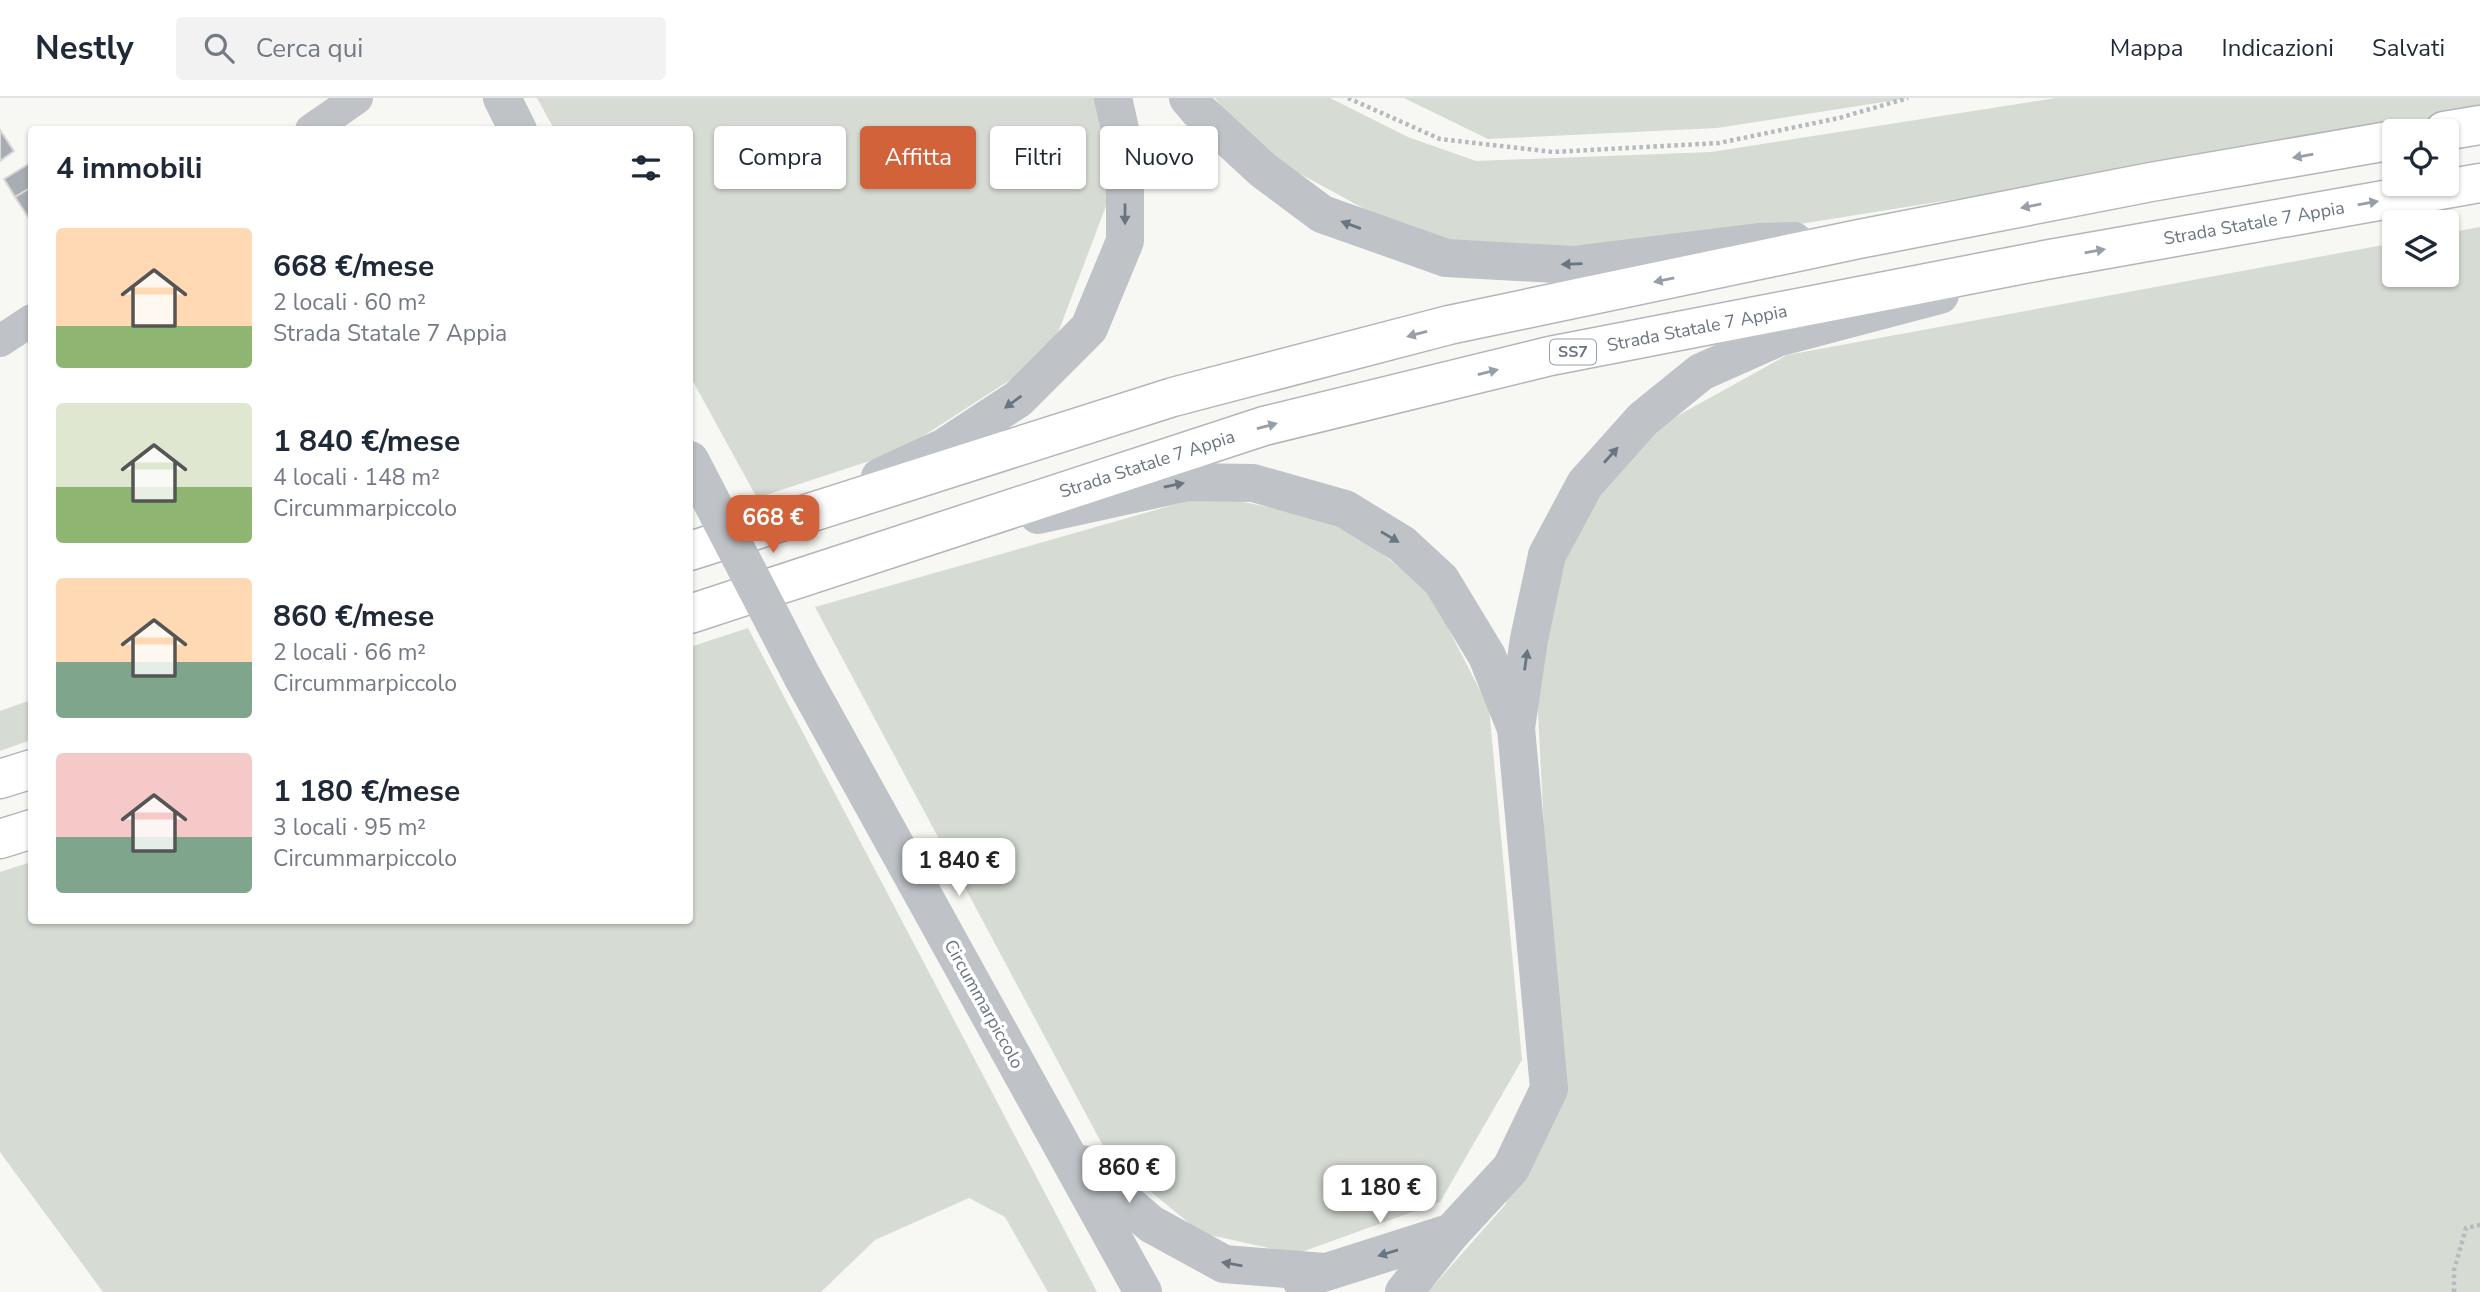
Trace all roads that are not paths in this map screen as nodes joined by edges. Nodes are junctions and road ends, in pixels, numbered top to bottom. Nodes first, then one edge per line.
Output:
1 (357, 98) edge
2 (502, 98) edge
3 (1113, 98) edge
4 (1188, 98) edge
5 (2480, 125) edge
6 (317, 126) edge
7 (516, 126) edge
8 (2459, 128) edge
9 (2382, 142) edge
10 (2480, 183) edge
11 (1859, 239) junction
12 (2045, 260) junction
13 (28, 323) edge
14 (0, 341) edge
15 (693, 466) edge
16 (805, 513) junction
17 (693, 550) edge
18 (847, 562) junction
19 (693, 613) edge
20 (1516, 728) junction
21 (28, 770) edge
22 (0, 779) edge
23 (28, 830) edge
24 (0, 839) edge
25 (1062, 1147) junction
26 (1452, 1232) junction
27 (1324, 1272) junction
28 (1143, 1292) edge
29 (1270, 1292) edge
30 (1404, 1292) edge

1 - 6 street
2 - 7 street
3 -> 16 street
11 -> 4 street
5 - 8 highway
9 -> 11 highway
12 -> 10 highway, Strada Statale 7 Appia / SS7
11 -> 16 highway
18 -> 12 highway, Strada Statale 7 Appia / SS7
20 -> 12 street
13 - 14 street
15 - 25 street, Circummarpiccolo, bridge
16 - 17 highway
18 - 19 highway, Strada Statale 7 Appia / SS7
18 -> 20 street
20 - 26 street
21 - 22 highway
23 - 24 highway
27 -> 25 street
25 - 28 street, Circummarpiccolo
26 -> 27 street
26 - 30 street
27 - 29 street

